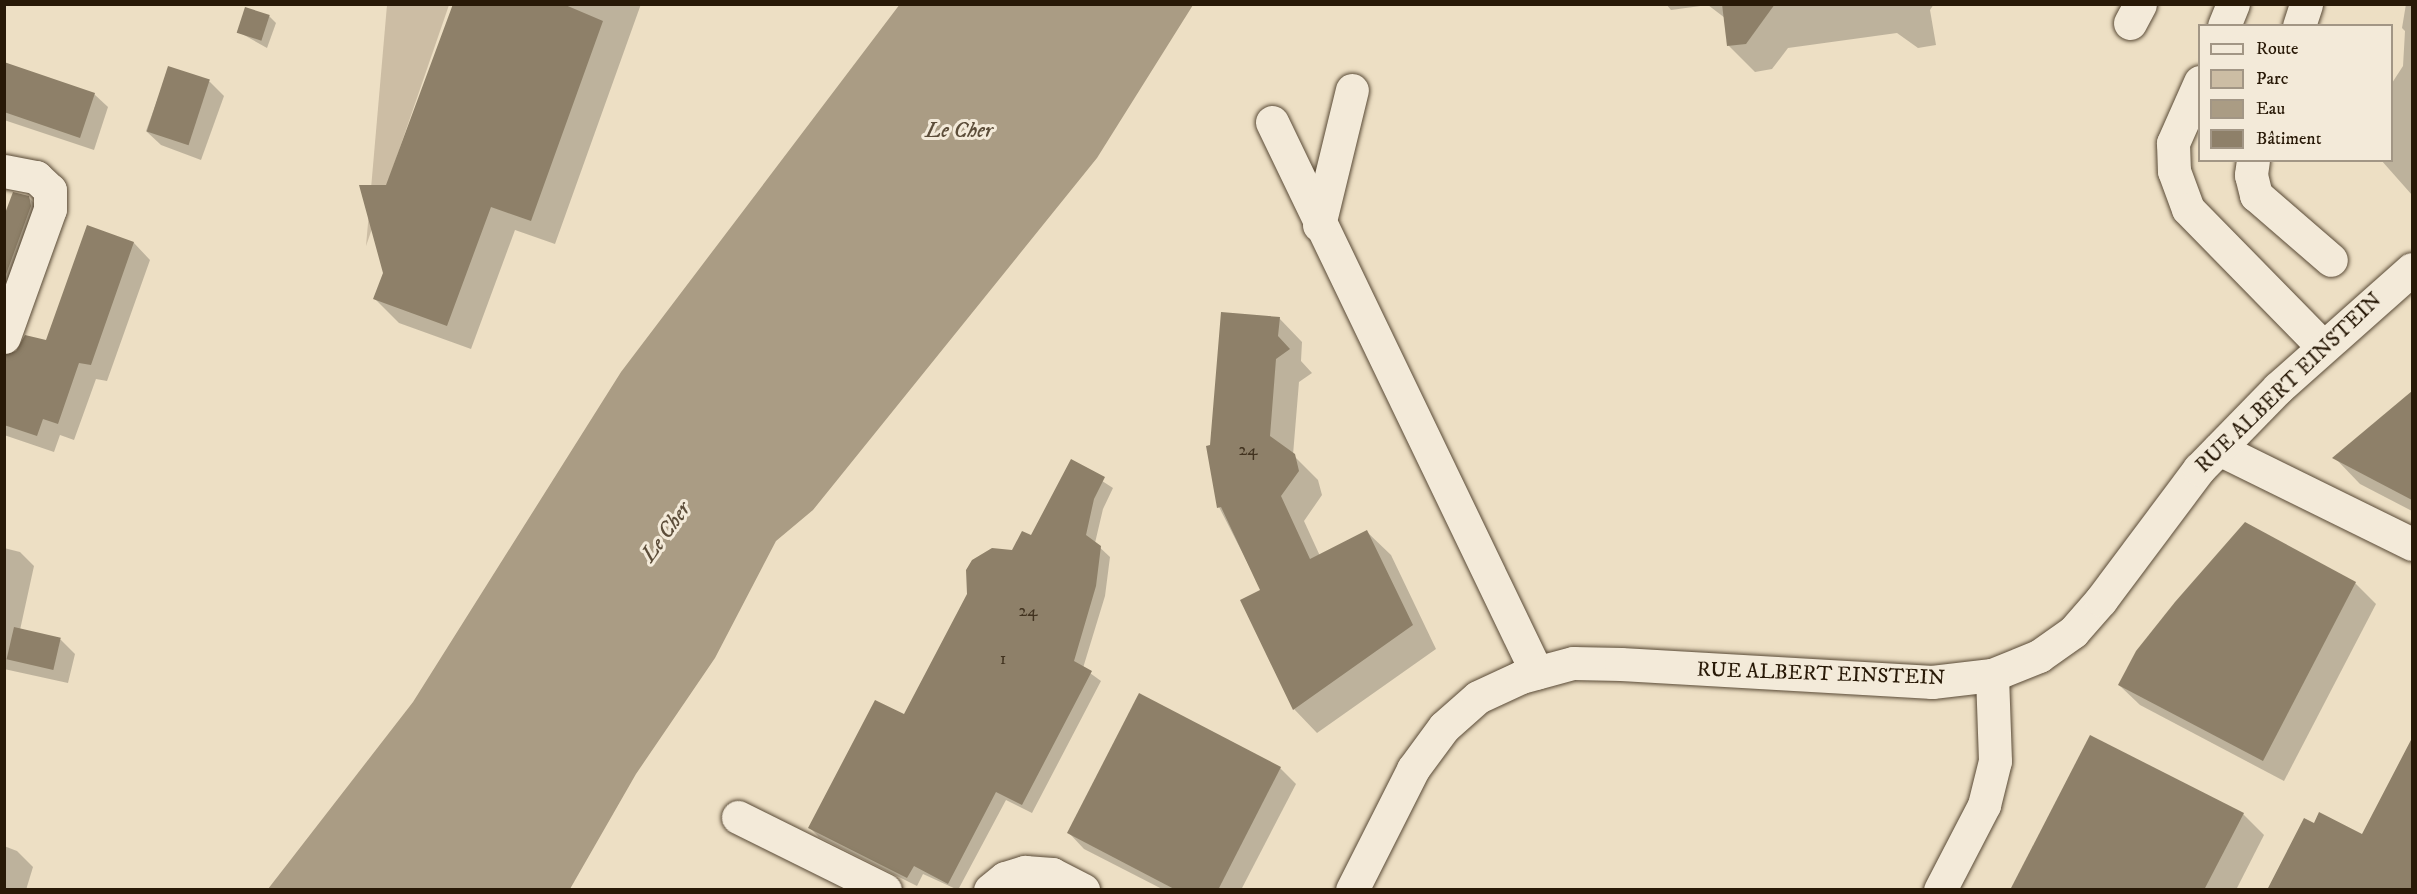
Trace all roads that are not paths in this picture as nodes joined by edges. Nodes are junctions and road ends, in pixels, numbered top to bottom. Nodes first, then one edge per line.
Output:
1 (2233, 4) edge
2 (2306, 4) edge
3 (2225, 24) edge
4 (2300, 24) edge
5 (2198, 84) edge
6 (1353, 90) dead end
7 (1272, 122) dead end
8 (2253, 162) edge
9 (4, 171) edge
10 (1318, 225) junction
11 (2331, 260) dead end
12 (2412, 269) edge
13 (4, 337) edge
14 (2323, 347) junction
15 (2219, 449) junction
16 (2412, 544) edge
17 (1537, 673) junction
18 (1992, 675) junction
19 (738, 817) dead end
20 (885, 890) edge
21 (990, 890) edge
22 (1083, 890) edge
23 (1352, 890) edge
24 (1940, 890) edge

1 - 3 street
2 - 4 street
5 - 14 street
6 - 10 street
7 - 10 street
8 - 11 street
9 - 13 street
10 - 17 street
12 - 14 street, RUE ALBERT EINSTEIN
14 - 15 street, RUE ALBERT EINSTEIN
15 - 16 street
15 - 18 street, RUE ALBERT EINSTEIN
17 - 18 street, RUE ALBERT EINSTEIN
17 - 23 street, RUE ALBERT EINSTEIN
18 - 24 street
19 - 20 street
21 - 22 street

